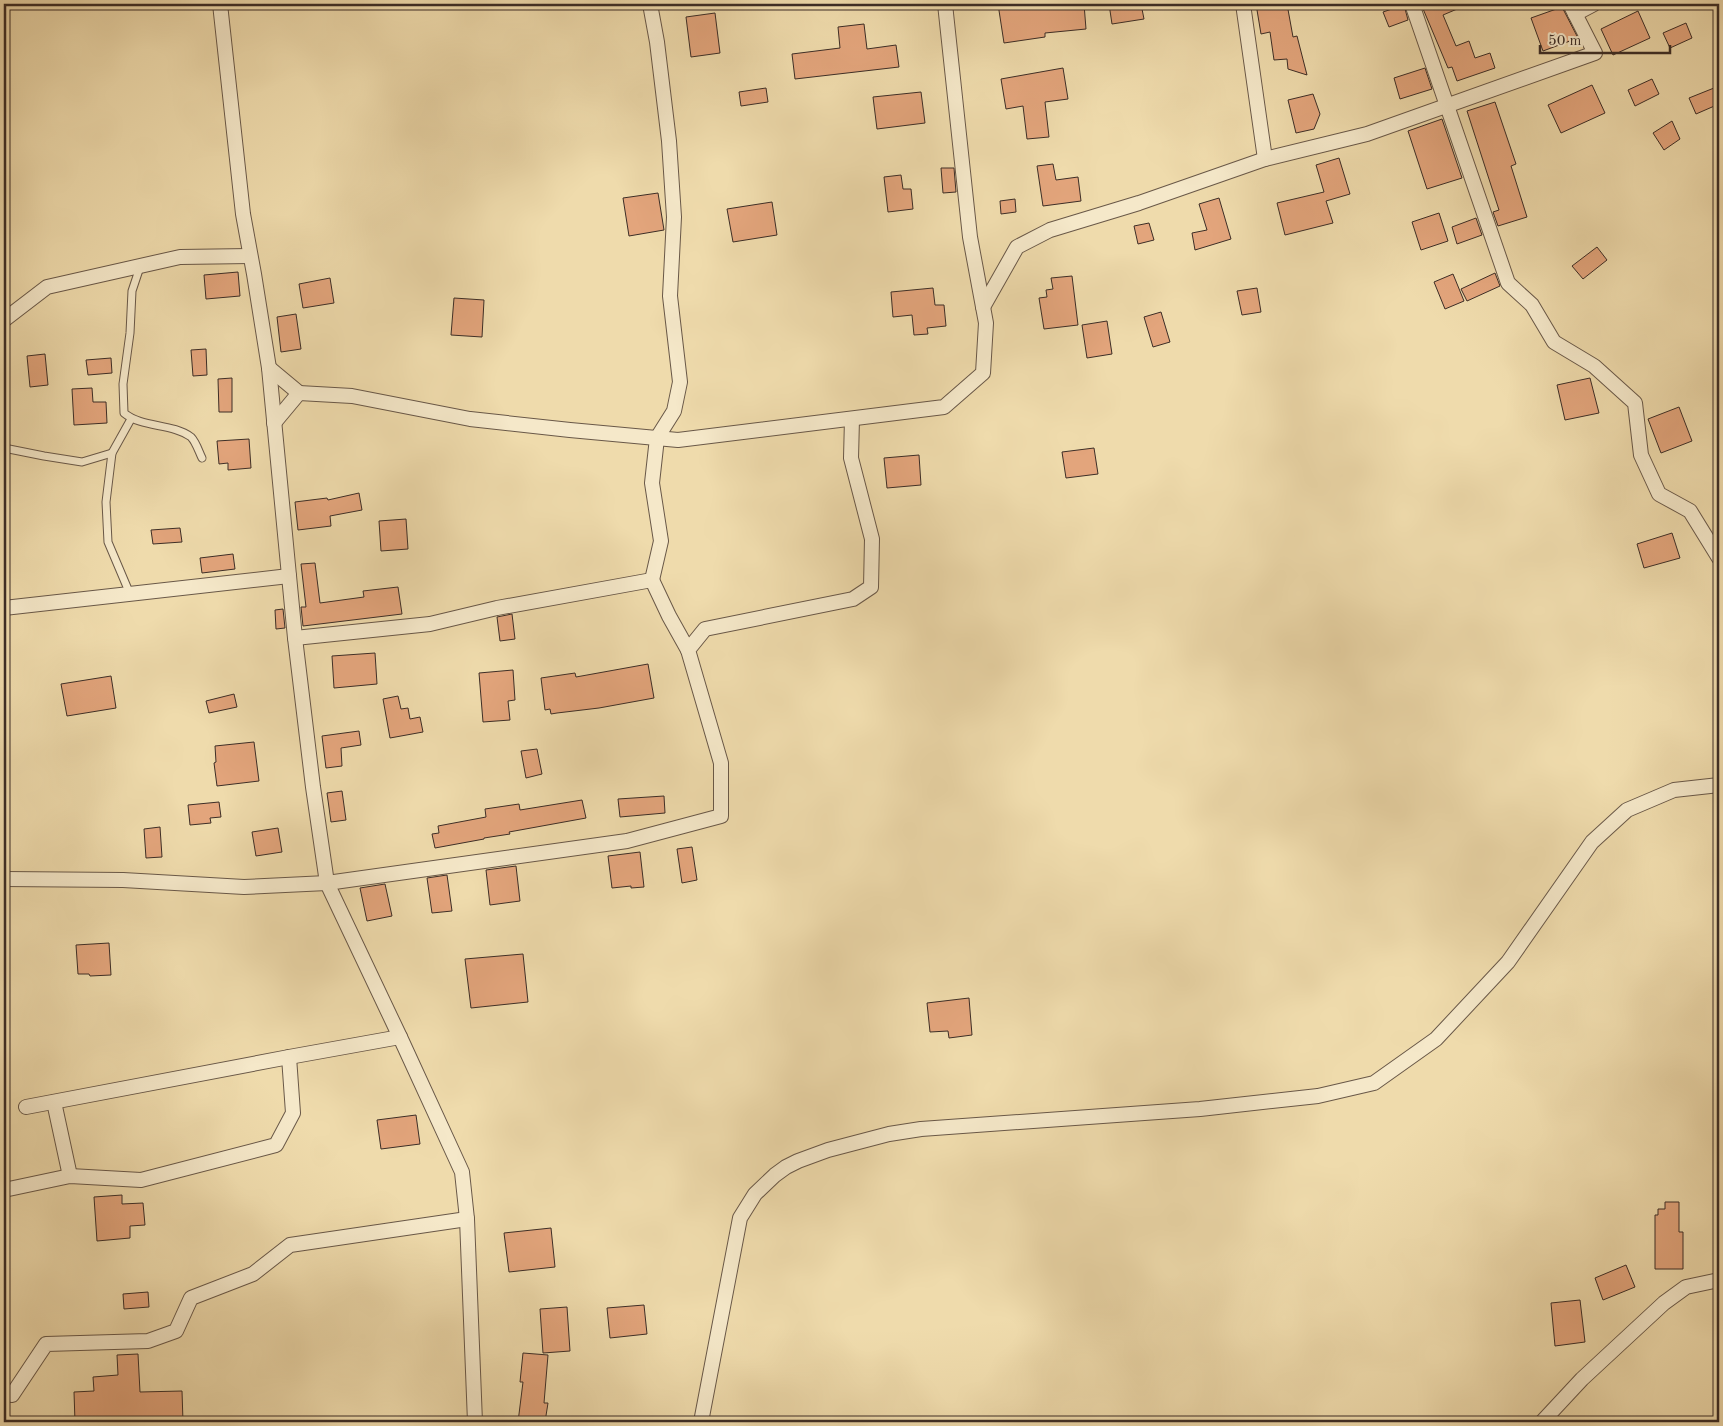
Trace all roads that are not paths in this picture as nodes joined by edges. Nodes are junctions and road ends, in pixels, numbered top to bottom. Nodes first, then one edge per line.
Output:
1 (220, 4) edge
2 (650, 4) edge
3 (945, 4) edge
4 (1243, 4) edge
5 (1412, 4) edge
6 (1594, 4) edge
7 (1573, 9) edge
8 (1447, 106) junction
9 (1265, 160) junction
10 (250, 256) junction
11 (140, 267) junction
12 (983, 307) junction
13 (4, 320) edge
14 (269, 368) junction
15 (299, 393) junction
16 (131, 419) junction
17 (852, 419) junction
18 (274, 423) junction
19 (657, 438) junction
20 (4, 448) edge
21 (112, 453) junction
22 (202, 458) dead end
23 (1719, 558) edge
24 (290, 576) junction
25 (652, 580) junction
26 (130, 594) junction
27 (4, 608) edge
28 (295, 638) junction
29 (688, 650) junction
30 (1719, 785) edge
31 (4, 879) edge
32 (327, 883) junction
33 (400, 1037) junction
34 (289, 1056) junction
35 (54, 1102) junction
36 (26, 1107) dead end
37 (70, 1176) junction
38 (4, 1190) edge
39 (467, 1219) junction
40 (1719, 1280) edge
41 (12, 1395) dead end
42 (475, 1422) edge
43 (701, 1422) edge
44 (1542, 1422) edge

1 - 10 street
2 - 19 street
3 - 12 street
4 - 9 street
5 - 8 street
6 - 7 street
7 - 8 street
8 - 9 street
8 - 23 street
9 - 12 street
10 - 11 street
10 - 14 street
11 - 13 street
11 - 16 lane
12 - 17 street
14 - 15 street
14 - 18 street
15 - 18 street
15 - 19 street
16 - 21 lane
16 - 22 lane
17 - 19 street
17 - 29 street
18 - 24 street
19 - 25 street
20 - 21 lane
21 - 26 lane
24 - 26 street
24 - 28 street
25 - 28 street
25 - 29 street
26 - 27 street
28 - 32 street
29 - 32 street
30 - 43 street
31 - 32 street
32 - 33 street
33 - 34 street
33 - 39 street
34 - 35 street
34 - 37 street
35 - 36 street
35 - 37 street
37 - 38 street
39 - 41 street
39 - 42 street
40 - 44 street

